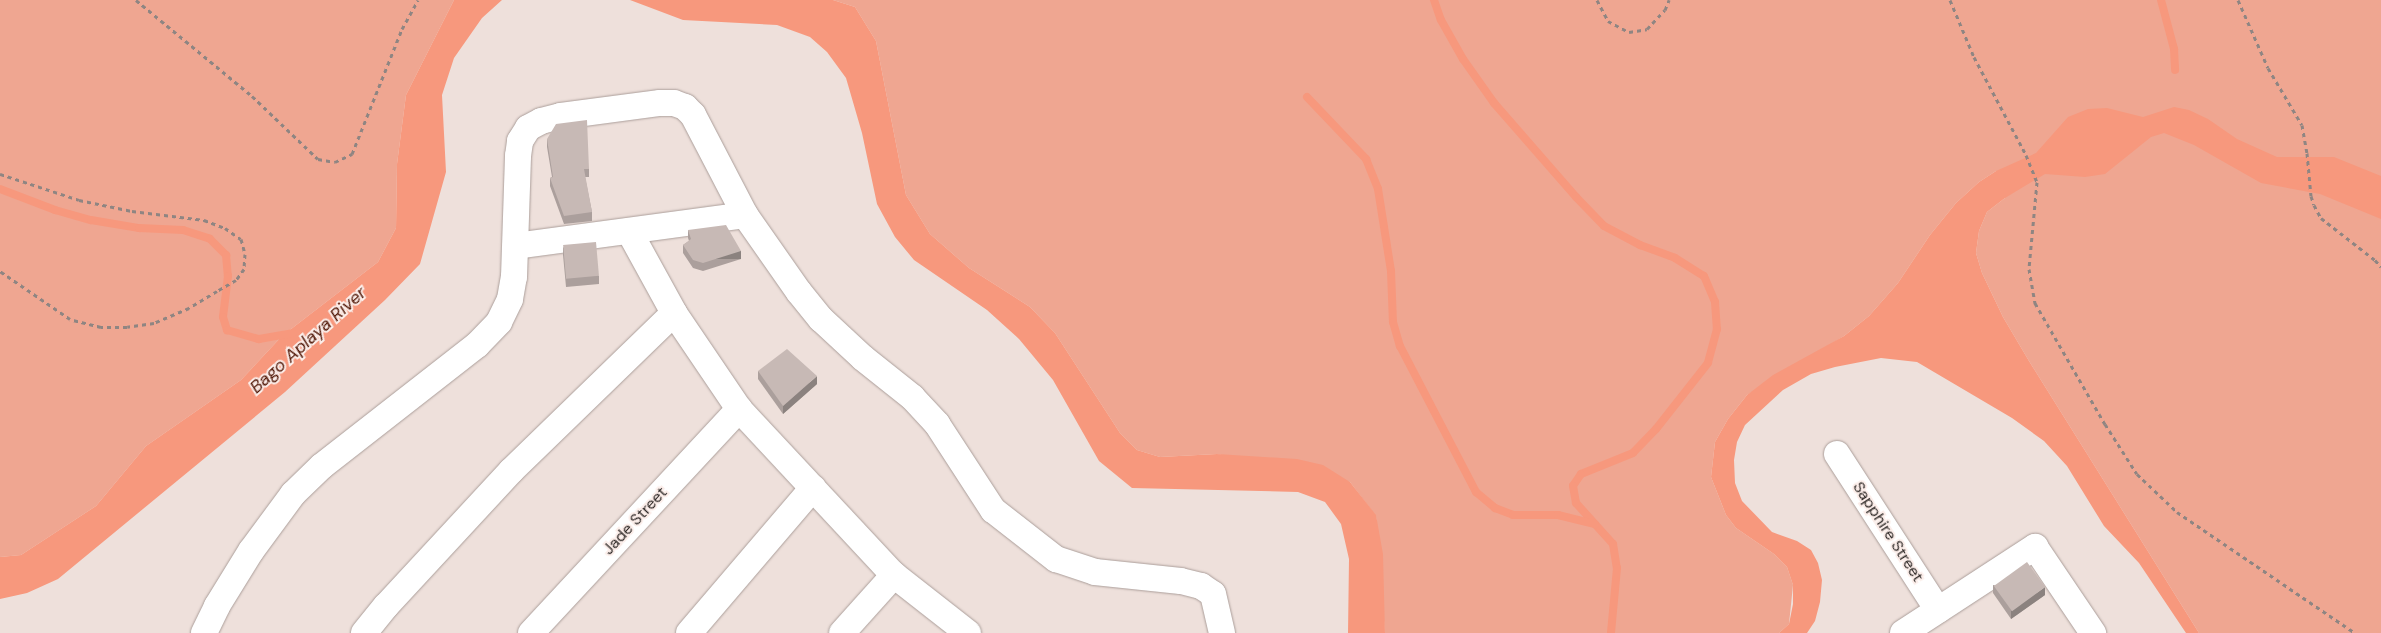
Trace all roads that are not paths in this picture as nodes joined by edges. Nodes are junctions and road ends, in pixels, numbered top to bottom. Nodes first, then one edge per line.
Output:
1 (745, 215) junction
2 (629, 231) junction
3 (516, 246) junction
4 (674, 313) junction
5 (739, 409) junction
6 (1838, 454) dead end
7 (813, 488) junction
8 (894, 575) junction
9 (1924, 624) edge
10 (204, 633) edge
11 (364, 633) edge
12 (531, 633) edge
13 (689, 633) edge
14 (842, 633) edge
15 (968, 633) edge
16 (1222, 633) edge
17 (2093, 633) edge

1 - 2 street
1 - 3 street
1 - 16 street
2 - 3 street
2 - 4 street
3 - 10 street
4 - 5 street
4 - 11 street
5 - 7 street
5 - 12 street, Jade Street
6 - 9 street, Sapphire Street
7 - 8 street
7 - 13 street
8 - 14 street
8 - 15 street
9 - 17 street

